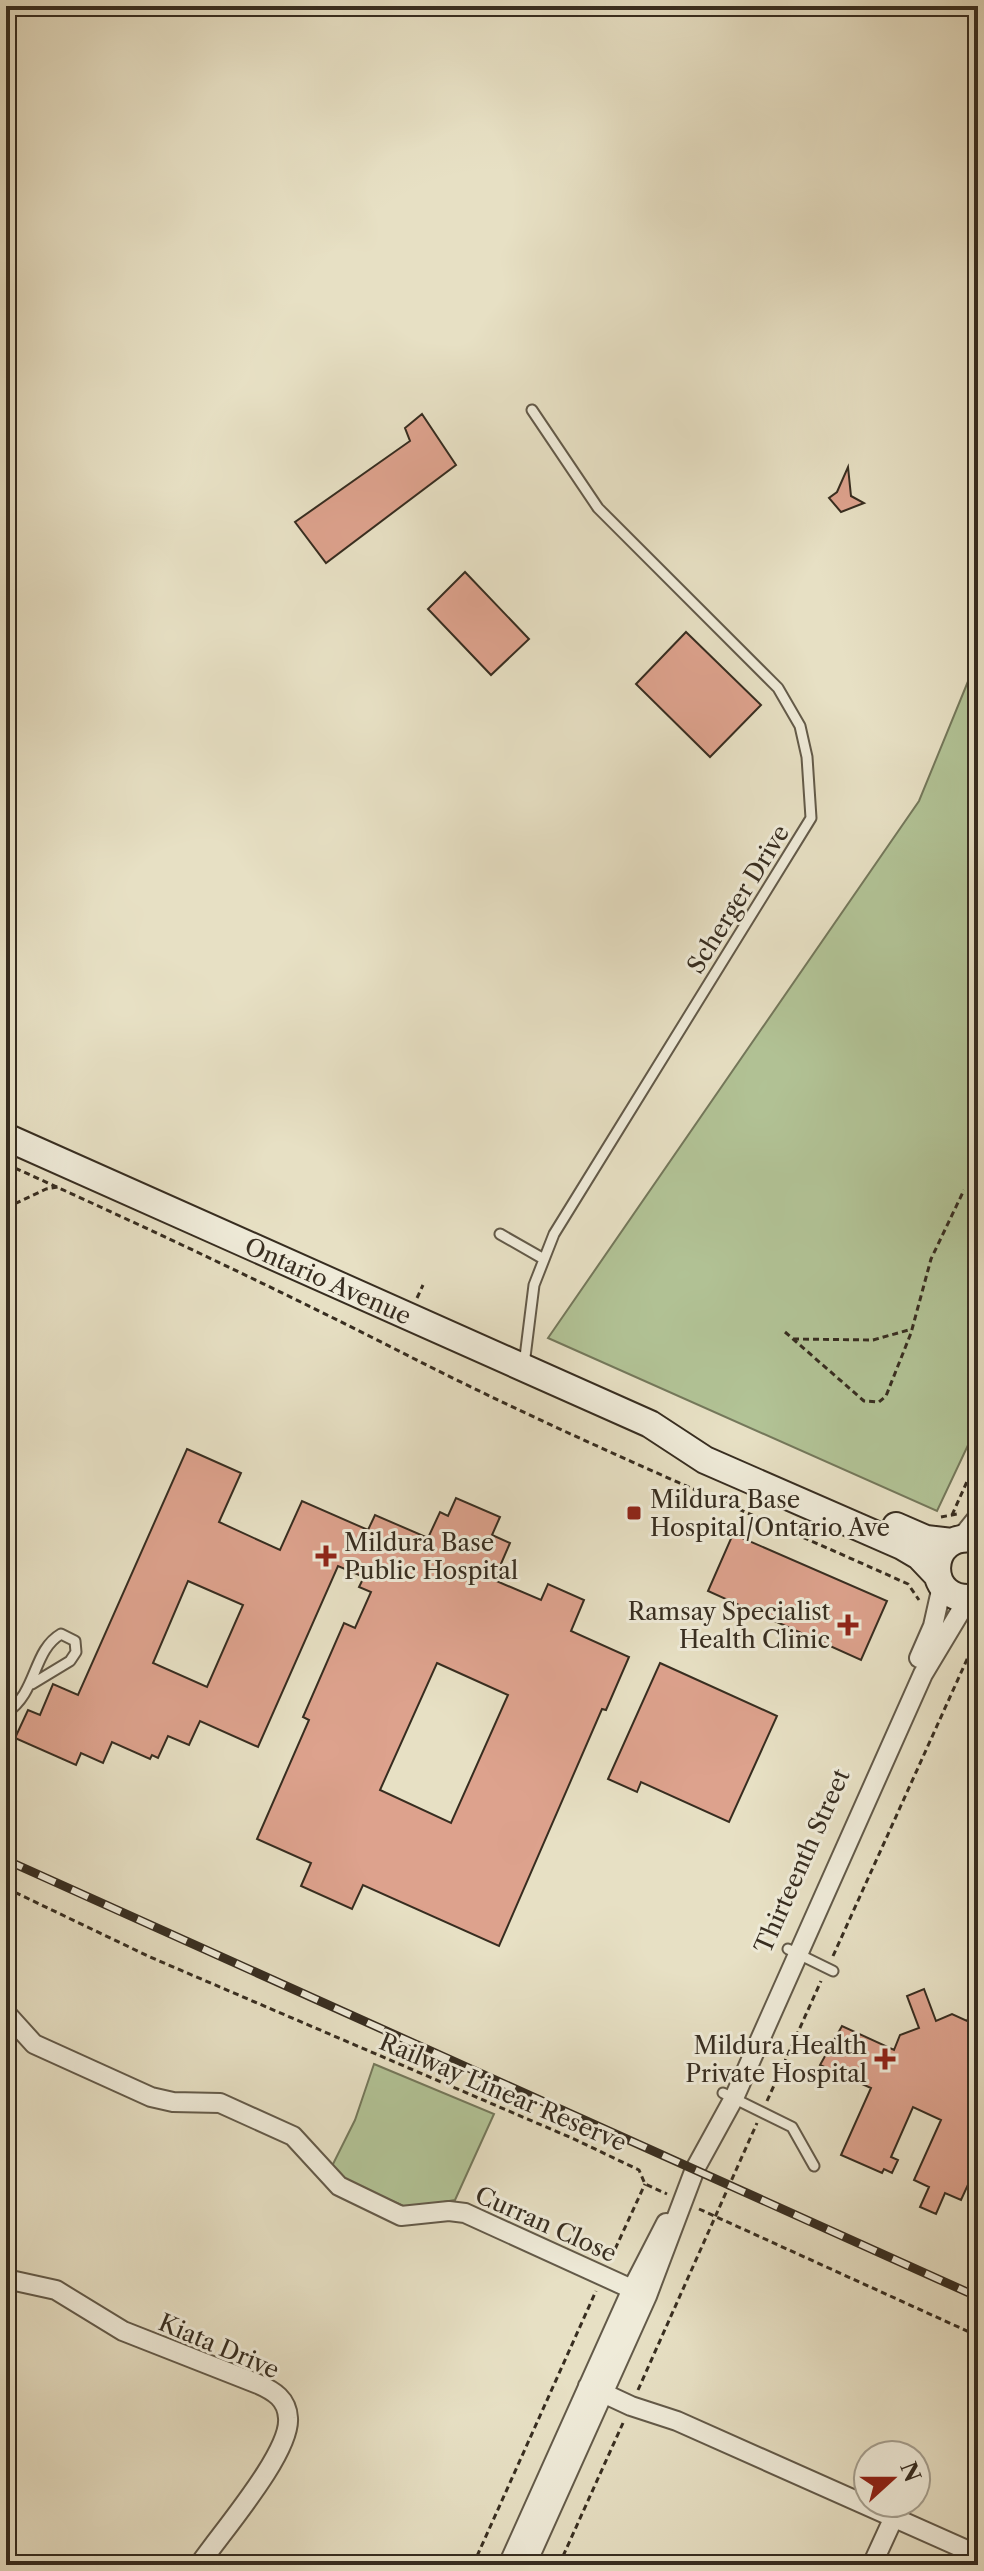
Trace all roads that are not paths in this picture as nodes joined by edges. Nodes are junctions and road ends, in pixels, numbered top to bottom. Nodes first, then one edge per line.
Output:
1 (532, 410) dead end
2 (6, 1137) edge
3 (500, 1234) dead end
4 (542, 1258) junction
5 (523, 1369) junction
6 (650, 1424) junction
7 (978, 1517) edge
8 (961, 1534) edge
9 (939, 1590) junction
10 (973, 1598) edge
11 (32, 1684) junction
12 (6, 1713) edge
13 (793, 1952) junction
14 (830, 1970) road end
15 (6, 2013) edge
16 (728, 2096) junction
17 (814, 2166) dead end
18 (6, 2279) edge
19 (640, 2292) junction
20 (598, 2385) junction
21 (852, 2498) edge
22 (893, 2519) edge
23 (898, 2519) edge
24 (978, 2555) edge
25 (199, 2565) edge
26 (508, 2565) edge
27 (526, 2565) edge
28 (872, 2565) edge

1 - 4 lane, Scherger Drive
2 - 5 street, Ontario Avenue
3 - 4 lane
4 - 5 lane, Scherger Drive
5 - 6 street, Ontario Avenue
6 - 8 street, Ontario Avenue
6 - 9 street, Ontario Avenue
7 - 8 street
8 - 9 street
9 - 10 street, Ontario Avenue
9 - 13 street, Thirteenth Street
10 - 13 street, Thirteenth Street
11 - 11 lane
11 - 12 lane
13 - 14 lane
13 - 16 street, Thirteenth Street
15 - 19 street, Curran Close
16 - 17 lane
16 - 19 street, Thirteenth Street
18 - 25 street, Kiata Drive
19 - 20 street, Thirteenth Street
20 - 21 street
20 - 26 street, Thirteenth Street
20 - 27 street, Thirteenth Street
22 - 28 street
23 - 24 street

